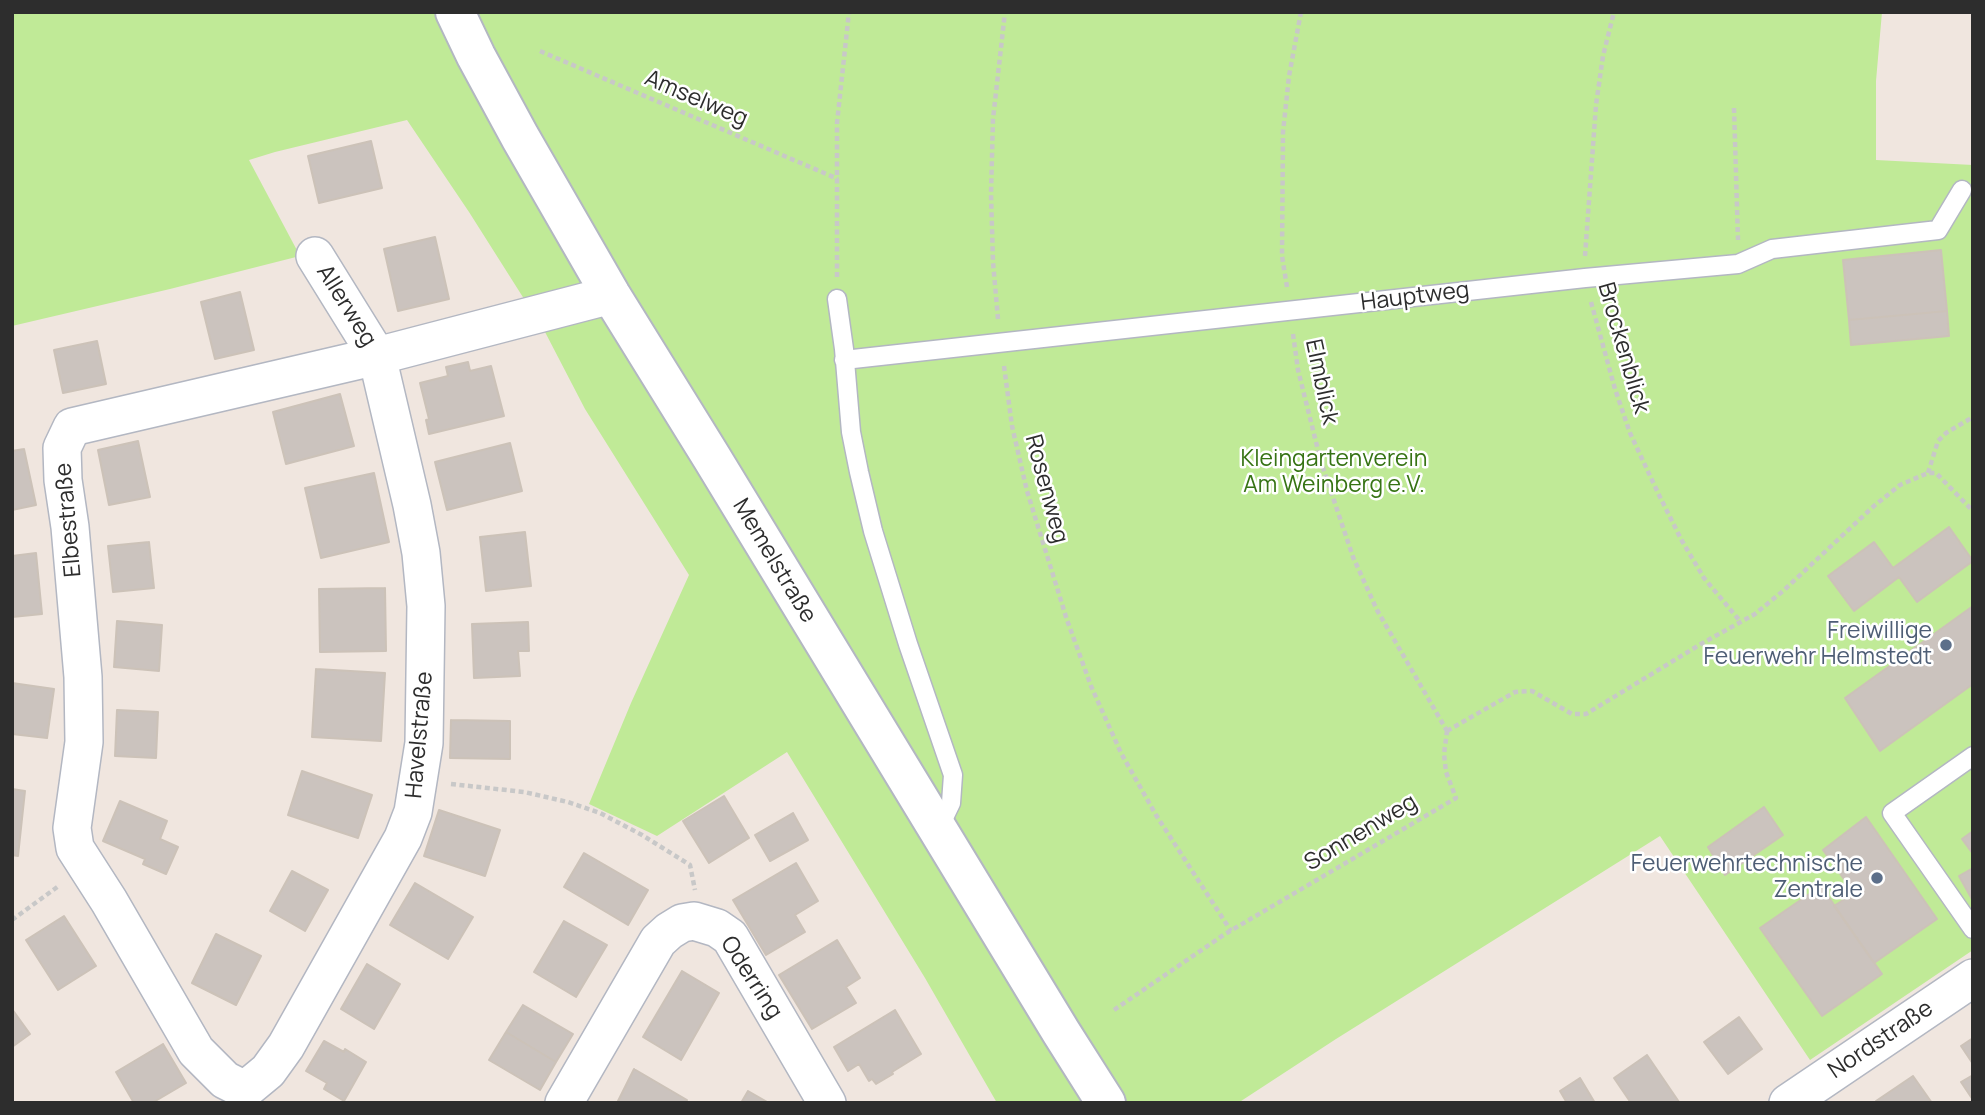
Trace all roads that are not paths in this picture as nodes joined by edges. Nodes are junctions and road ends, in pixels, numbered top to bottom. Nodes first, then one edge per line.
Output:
1 (455, 12) edge
2 (1962, 190) dead end
3 (315, 256) dead end
4 (611, 295) junction
5 (836, 299) road end
6 (377, 356) junction
7 (844, 360) junction
8 (1973, 756) edge
9 (938, 830) junction
10 (1973, 929) edge
11 (1973, 978) edge
12 (239, 1091) edge
13 (564, 1103) edge
14 (827, 1103) edge
15 (1105, 1103) edge
16 (1788, 1103) edge

1 - 4 main road, Memelstraße
2 - 7 lane, Hauptweg
3 - 6 street, Allerweg
4 - 6 street, Elbestraße
4 - 9 main road, Memelstraße
5 - 7 lane
6 - 12 street, Havelstraße
6 - 12 street, Elbestraße
7 - 9 lane
8 - 10 lane
9 - 15 main road, Memelstraße
11 - 16 street, Nordstraße
13 - 14 street, Oderring

